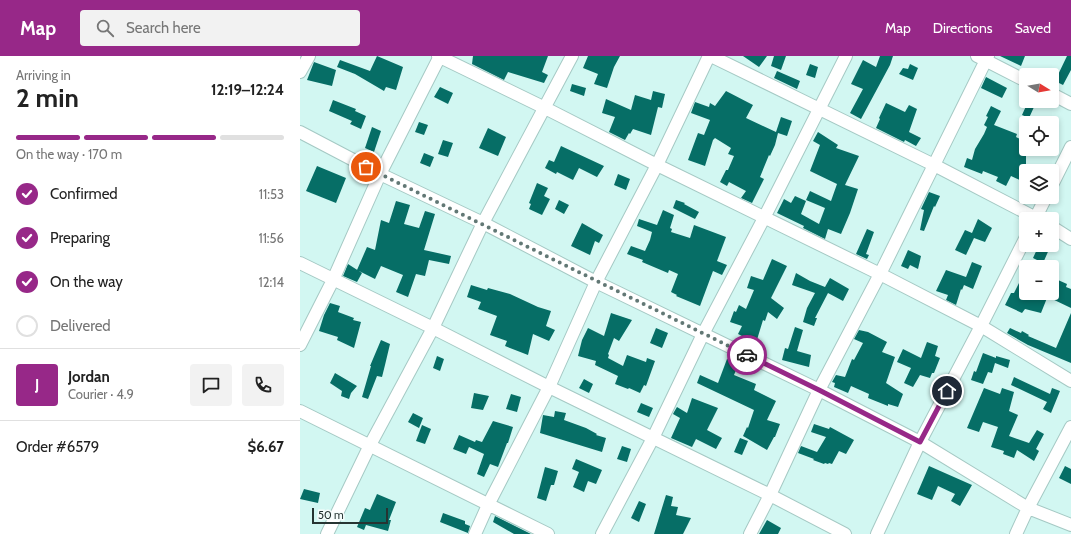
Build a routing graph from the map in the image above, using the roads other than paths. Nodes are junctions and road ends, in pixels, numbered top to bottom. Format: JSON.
{"nodes":[{"id":1,"x":309,"y":56,"type":"edge"},
{"id":2,"x":439,"y":56,"type":"edge"},
{"id":3,"x":572,"y":56,"type":"edge"},
{"id":4,"x":710,"y":56,"type":"edge"},
{"id":5,"x":846,"y":56,"type":"edge"},
{"id":6,"x":984,"y":57,"type":"edge"},
{"id":7,"x":300,"y":72,"type":"edge"},
{"id":8,"x":1019,"y":77,"type":"edge"},
{"id":9,"x":1059,"y":98,"type":"edge"},
{"id":10,"x":1071,"y":104,"type":"edge"},
{"id":11,"x":545,"y":108,"type":"junction"},
{"id":12,"x":819,"y":109,"type":"junction"},
{"id":13,"x":300,"y":132,"type":"edge"},
{"id":14,"x":1071,"y":147,"type":"edge"},
{"id":15,"x":656,"y":165,"type":"junction"},
{"id":16,"x":934,"y":165,"type":"junction"},
{"id":17,"x":1059,"y":171,"type":"edge"},
{"id":18,"x":380,"y":174,"type":"junction"},
{"id":19,"x":1024,"y":212,"type":"edge"},
{"id":20,"x":764,"y":218,"type":"junction"},
{"id":21,"x":483,"y":223,"type":"junction"},
{"id":22,"x":1059,"y":231,"type":"edge"},
{"id":23,"x":1071,"y":239,"type":"edge"},
{"id":24,"x":1019,"y":251,"type":"edge"},
{"id":25,"x":300,"y":263,"type":"edge"},
{"id":26,"x":880,"y":274,"type":"junction"},
{"id":27,"x":333,"y":280,"type":"junction"},
{"id":28,"x":596,"y":282,"type":"junction"},
{"id":29,"x":981,"y":326,"type":"junction"},
{"id":30,"x":433,"y":328,"type":"junction"},
{"id":31,"x":702,"y":334,"type":"junction"},
{"id":32,"x":300,"y":345,"type":"edge"},
{"id":33,"x":1071,"y":381,"type":"edge"},
{"id":34,"x":548,"y":387,"type":"junction"},
{"id":35,"x":819,"y":390,"type":"junction"},
{"id":36,"x":300,"y":412,"type":"edge"},
{"id":37,"x":1071,"y":427,"type":"edge"},
{"id":38,"x":653,"y":438,"type":"junction"},
{"id":39,"x":920,"y":442,"type":"junction"},
{"id":40,"x":370,"y":445,"type":"junction"},
{"id":41,"x":770,"y":495,"type":"junction"},
{"id":42,"x":488,"y":505,"type":"junction"},
{"id":43,"x":1028,"y":508,"type":"junction"},
{"id":44,"x":1071,"y":525,"type":"edge"},
{"id":45,"x":327,"y":534,"type":"edge"},
{"id":46,"x":475,"y":534,"type":"edge"},
{"id":47,"x":548,"y":534,"type":"edge"},
{"id":48,"x":602,"y":534,"type":"edge"},
{"id":49,"x":750,"y":534,"type":"edge"},
{"id":50,"x":844,"y":534,"type":"edge"},
{"id":51,"x":877,"y":534,"type":"edge"},
{"id":52,"x":1016,"y":534,"type":"edge"}],
"edges":[{"from":1,"to":7,"type":"street"},
{"from":2,"to":11,"type":"street"},
{"from":2,"to":18,"type":"street"},
{"from":3,"to":11,"type":"street"},
{"from":4,"to":12,"type":"street"},
{"from":4,"to":15,"type":"street"},
{"from":5,"to":12,"type":"street"},
{"from":6,"to":8,"type":"street"},
{"from":6,"to":16,"type":"street"},
{"from":9,"to":10,"type":"street"},
{"from":11,"to":15,"type":"street"},
{"from":11,"to":21,"type":"street"},
{"from":12,"to":16,"type":"street"},
{"from":12,"to":20,"type":"street"},
{"from":13,"to":18,"type":"street"},
{"from":14,"to":17,"type":"street"},
{"from":15,"to":20,"type":"street"},
{"from":15,"to":28,"type":"street"},
{"from":16,"to":19,"type":"street"},
{"from":16,"to":26,"type":"street"},
{"from":18,"to":21,"type":"street"},
{"from":18,"to":27,"type":"street"},
{"from":20,"to":26,"type":"street"},
{"from":20,"to":31,"type":"street"},
{"from":21,"to":28,"type":"street"},
{"from":21,"to":30,"type":"street"},
{"from":22,"to":23,"type":"street"},
{"from":24,"to":29,"type":"street"},
{"from":25,"to":27,"type":"street"},
{"from":26,"to":29,"type":"street"},
{"from":26,"to":35,"type":"street"},
{"from":27,"to":30,"type":"street"},
{"from":27,"to":32,"type":"street"},
{"from":28,"to":31,"type":"street"},
{"from":28,"to":34,"type":"street"},
{"from":29,"to":33,"type":"street"},
{"from":29,"to":39,"type":"street"},
{"from":30,"to":34,"type":"street"},
{"from":30,"to":40,"type":"street"},
{"from":31,"to":35,"type":"street"},
{"from":31,"to":38,"type":"street"},
{"from":34,"to":38,"type":"street"},
{"from":34,"to":42,"type":"street"},
{"from":35,"to":39,"type":"street"},
{"from":35,"to":41,"type":"street"},
{"from":36,"to":40,"type":"street"},
{"from":37,"to":43,"type":"street"},
{"from":38,"to":41,"type":"street"},
{"from":38,"to":48,"type":"street"},
{"from":39,"to":43,"type":"street"},
{"from":39,"to":51,"type":"street"},
{"from":40,"to":42,"type":"street"},
{"from":40,"to":45,"type":"street"},
{"from":41,"to":49,"type":"street"},
{"from":41,"to":50,"type":"street"},
{"from":42,"to":46,"type":"street"},
{"from":42,"to":47,"type":"street"},
{"from":43,"to":44,"type":"street"},
{"from":43,"to":52,"type":"street"}]}
